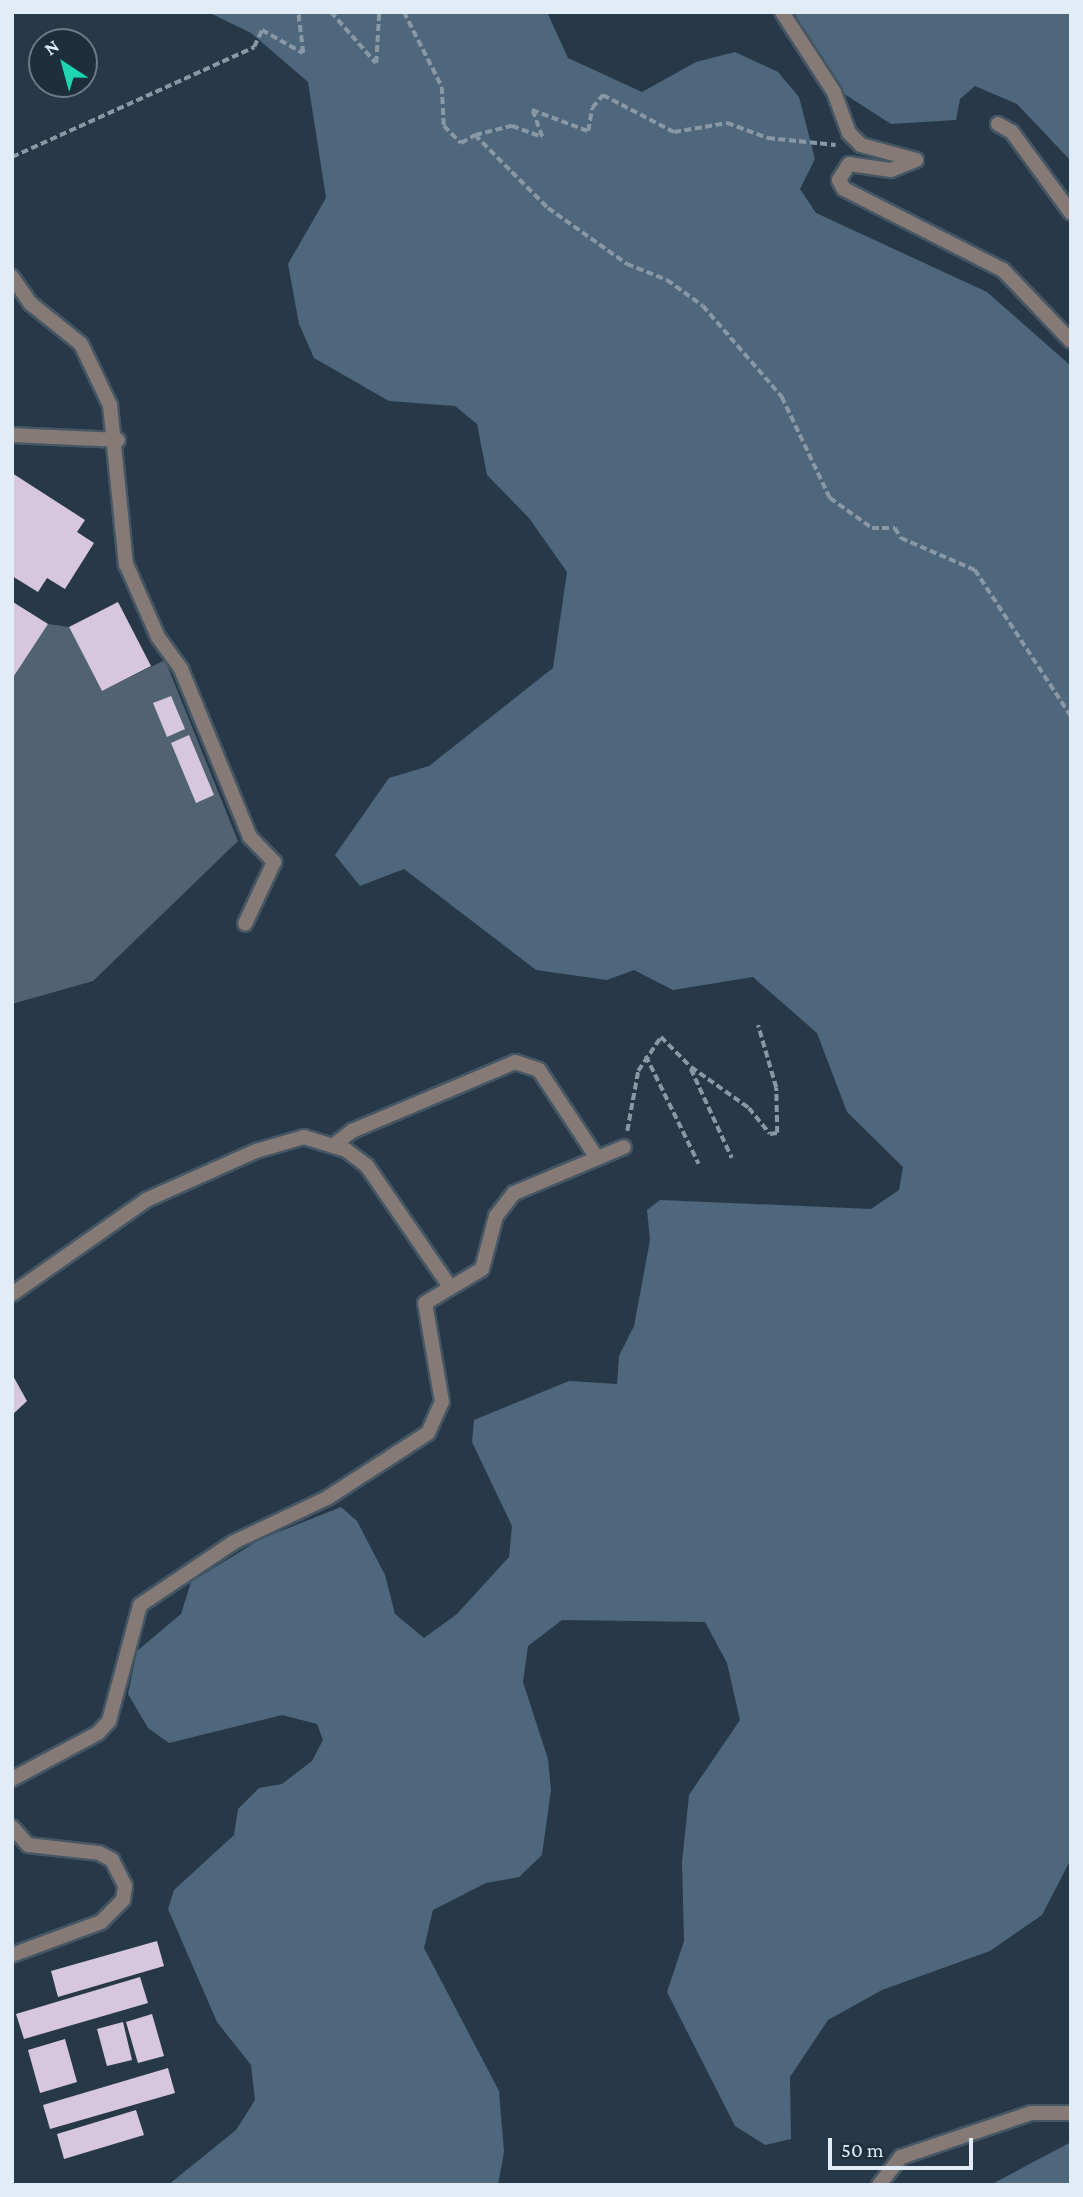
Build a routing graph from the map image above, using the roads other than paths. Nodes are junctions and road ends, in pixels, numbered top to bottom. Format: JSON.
{"nodes":[{"id":1,"x":782,"y":12,"type":"edge"},
{"id":2,"x":998,"y":124,"type":"dead end"},
{"id":3,"x":1071,"y":213,"type":"edge"},
{"id":4,"x":12,"y":277,"type":"edge"},
{"id":5,"x":1071,"y":341,"type":"edge"},
{"id":6,"x":12,"y":435,"type":"edge"},
{"id":7,"x":118,"y":440,"type":"junction"},
{"id":8,"x":245,"y":924,"type":"dead end"},
{"id":9,"x":334,"y":1145,"type":"junction"},
{"id":10,"x":624,"y":1147,"type":"road end"},
{"id":11,"x":595,"y":1155,"type":"junction"},
{"id":12,"x":448,"y":1284,"type":"junction"},
{"id":13,"x":12,"y":1294,"type":"edge"},
{"id":14,"x":12,"y":1779,"type":"edge"},
{"id":15,"x":12,"y":1826,"type":"edge"},
{"id":16,"x":12,"y":1955,"type":"edge"},
{"id":17,"x":1071,"y":2113,"type":"edge"},
{"id":18,"x":879,"y":2185,"type":"edge"}],
"edges":[{"from":1,"to":5,"type":"street"},
{"from":2,"to":3,"type":"street"},
{"from":4,"to":7,"type":"street"},
{"from":6,"to":7,"type":"street"},
{"from":7,"to":8,"type":"street"},
{"from":9,"to":11,"type":"street"},
{"from":9,"to":12,"type":"street"},
{"from":9,"to":13,"type":"street"},
{"from":10,"to":11,"type":"street"},
{"from":11,"to":12,"type":"street"},
{"from":12,"to":14,"type":"street"},
{"from":15,"to":16,"type":"street"},
{"from":17,"to":18,"type":"street"}]}
